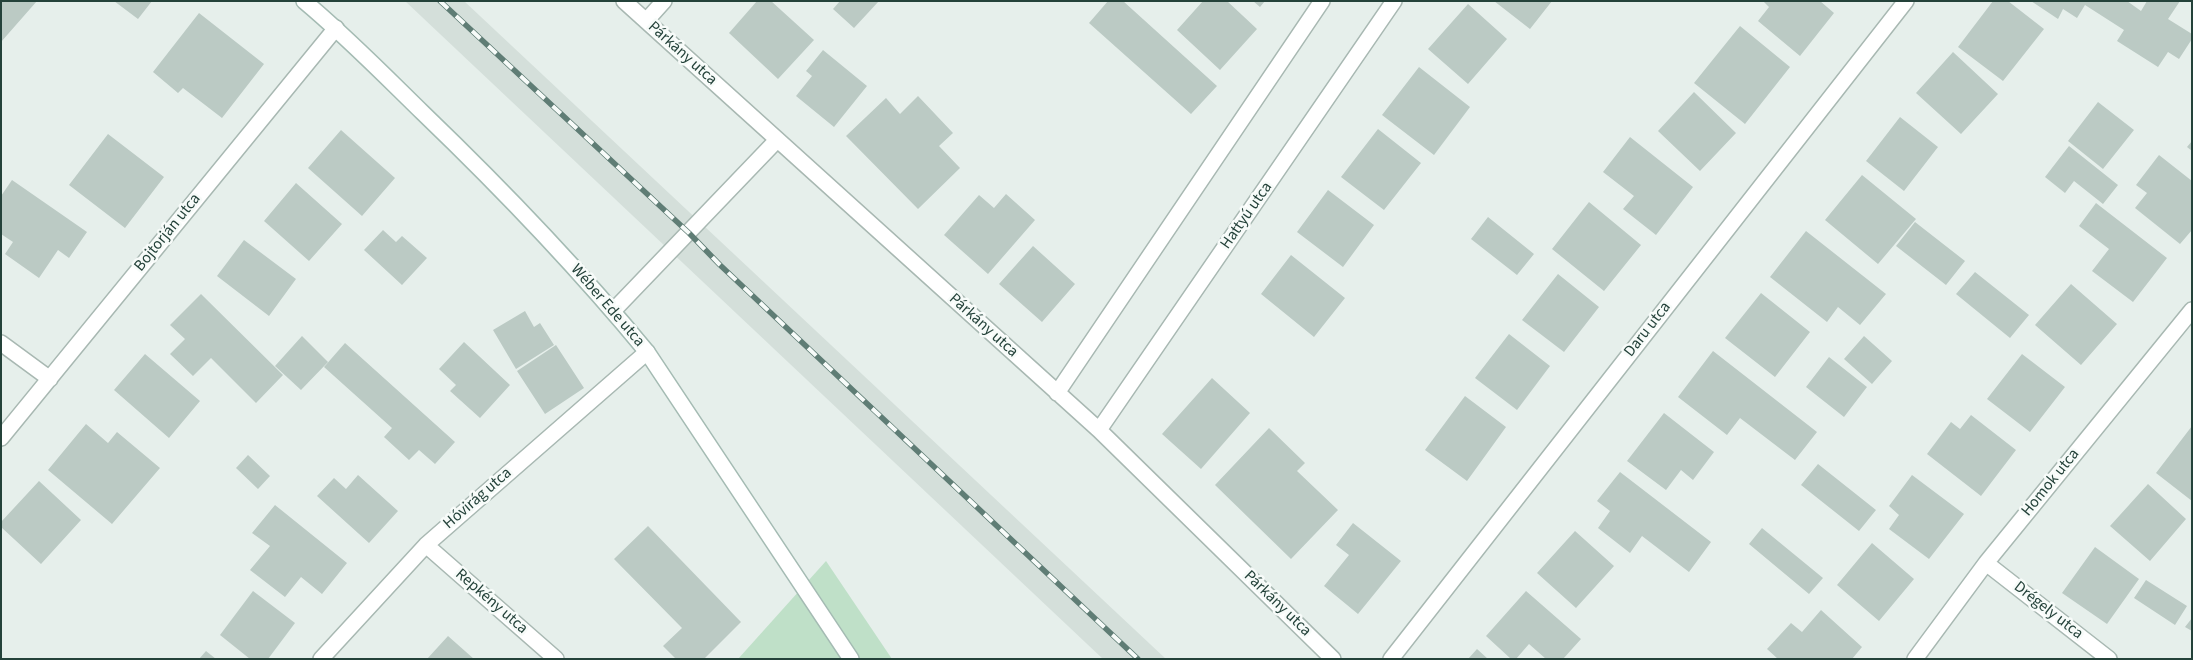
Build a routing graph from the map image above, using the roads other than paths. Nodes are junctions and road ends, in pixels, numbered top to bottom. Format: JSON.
{"nodes":[{"id":1,"x":304,"y":1,"type":"edge"},
{"id":2,"x":624,"y":1,"type":"edge"},
{"id":3,"x":664,"y":1,"type":"edge"},
{"id":4,"x":1322,"y":1,"type":"edge"},
{"id":5,"x":1394,"y":1,"type":"edge"},
{"id":6,"x":1906,"y":1,"type":"edge"},
{"id":7,"x":646,"y":21,"type":"junction"},
{"id":8,"x":336,"y":28,"type":"junction"},
{"id":9,"x":777,"y":140,"type":"junction"},
{"id":10,"x":2192,"y":310,"type":"edge"},
{"id":11,"x":613,"y":312,"type":"junction"},
{"id":12,"x":1,"y":343,"type":"edge"},
{"id":13,"x":647,"y":352,"type":"junction"},
{"id":14,"x":50,"y":379,"type":"junction"},
{"id":15,"x":1057,"y":393,"type":"junction"},
{"id":16,"x":1099,"y":430,"type":"junction"},
{"id":17,"x":1,"y":438,"type":"edge"},
{"id":18,"x":426,"y":545,"type":"junction"},
{"id":19,"x":1986,"y":563,"type":"junction"},
{"id":20,"x":321,"y":659,"type":"edge"},
{"id":21,"x":556,"y":659,"type":"edge"},
{"id":22,"x":851,"y":659,"type":"edge"},
{"id":23,"x":1333,"y":659,"type":"edge"},
{"id":24,"x":1391,"y":659,"type":"edge"},
{"id":25,"x":1915,"y":659,"type":"edge"},
{"id":26,"x":2109,"y":659,"type":"edge"}],
"edges":[{"from":1,"to":8,"type":"street","name":"Wéber Ede utca"},
{"from":2,"to":7,"type":"street","name":"Párkány utca"},
{"from":3,"to":7,"type":"street"},
{"from":4,"to":15,"type":"street"},
{"from":5,"to":16,"type":"street","name":"Hattyú utca"},
{"from":6,"to":24,"type":"street","name":"Daru utca"},
{"from":7,"to":9,"type":"street","name":"Párkány utca"},
{"from":8,"to":11,"type":"street","name":"Wéber Ede utca"},
{"from":8,"to":14,"type":"street","name":"Bojtorján utca"},
{"from":9,"to":11,"type":"street"},
{"from":9,"to":15,"type":"street","name":"Párkány utca"},
{"from":10,"to":19,"type":"street","name":"Homok utca"},
{"from":11,"to":13,"type":"street","name":"Wéber Ede utca"},
{"from":12,"to":14,"type":"street"},
{"from":13,"to":18,"type":"street","name":"Hóvirág utca"},
{"from":13,"to":22,"type":"street","name":"Wéber Ede utca"},
{"from":14,"to":17,"type":"street","name":"Bojtorján utca"},
{"from":15,"to":16,"type":"street","name":"Párkány utca"},
{"from":16,"to":23,"type":"street","name":"Párkány utca"},
{"from":18,"to":20,"type":"street","name":"Hóvirág utca"},
{"from":18,"to":21,"type":"street","name":"Repkény utca"},
{"from":19,"to":25,"type":"street","name":"Homok utca"},
{"from":19,"to":26,"type":"street","name":"Drégely utca"}]}
